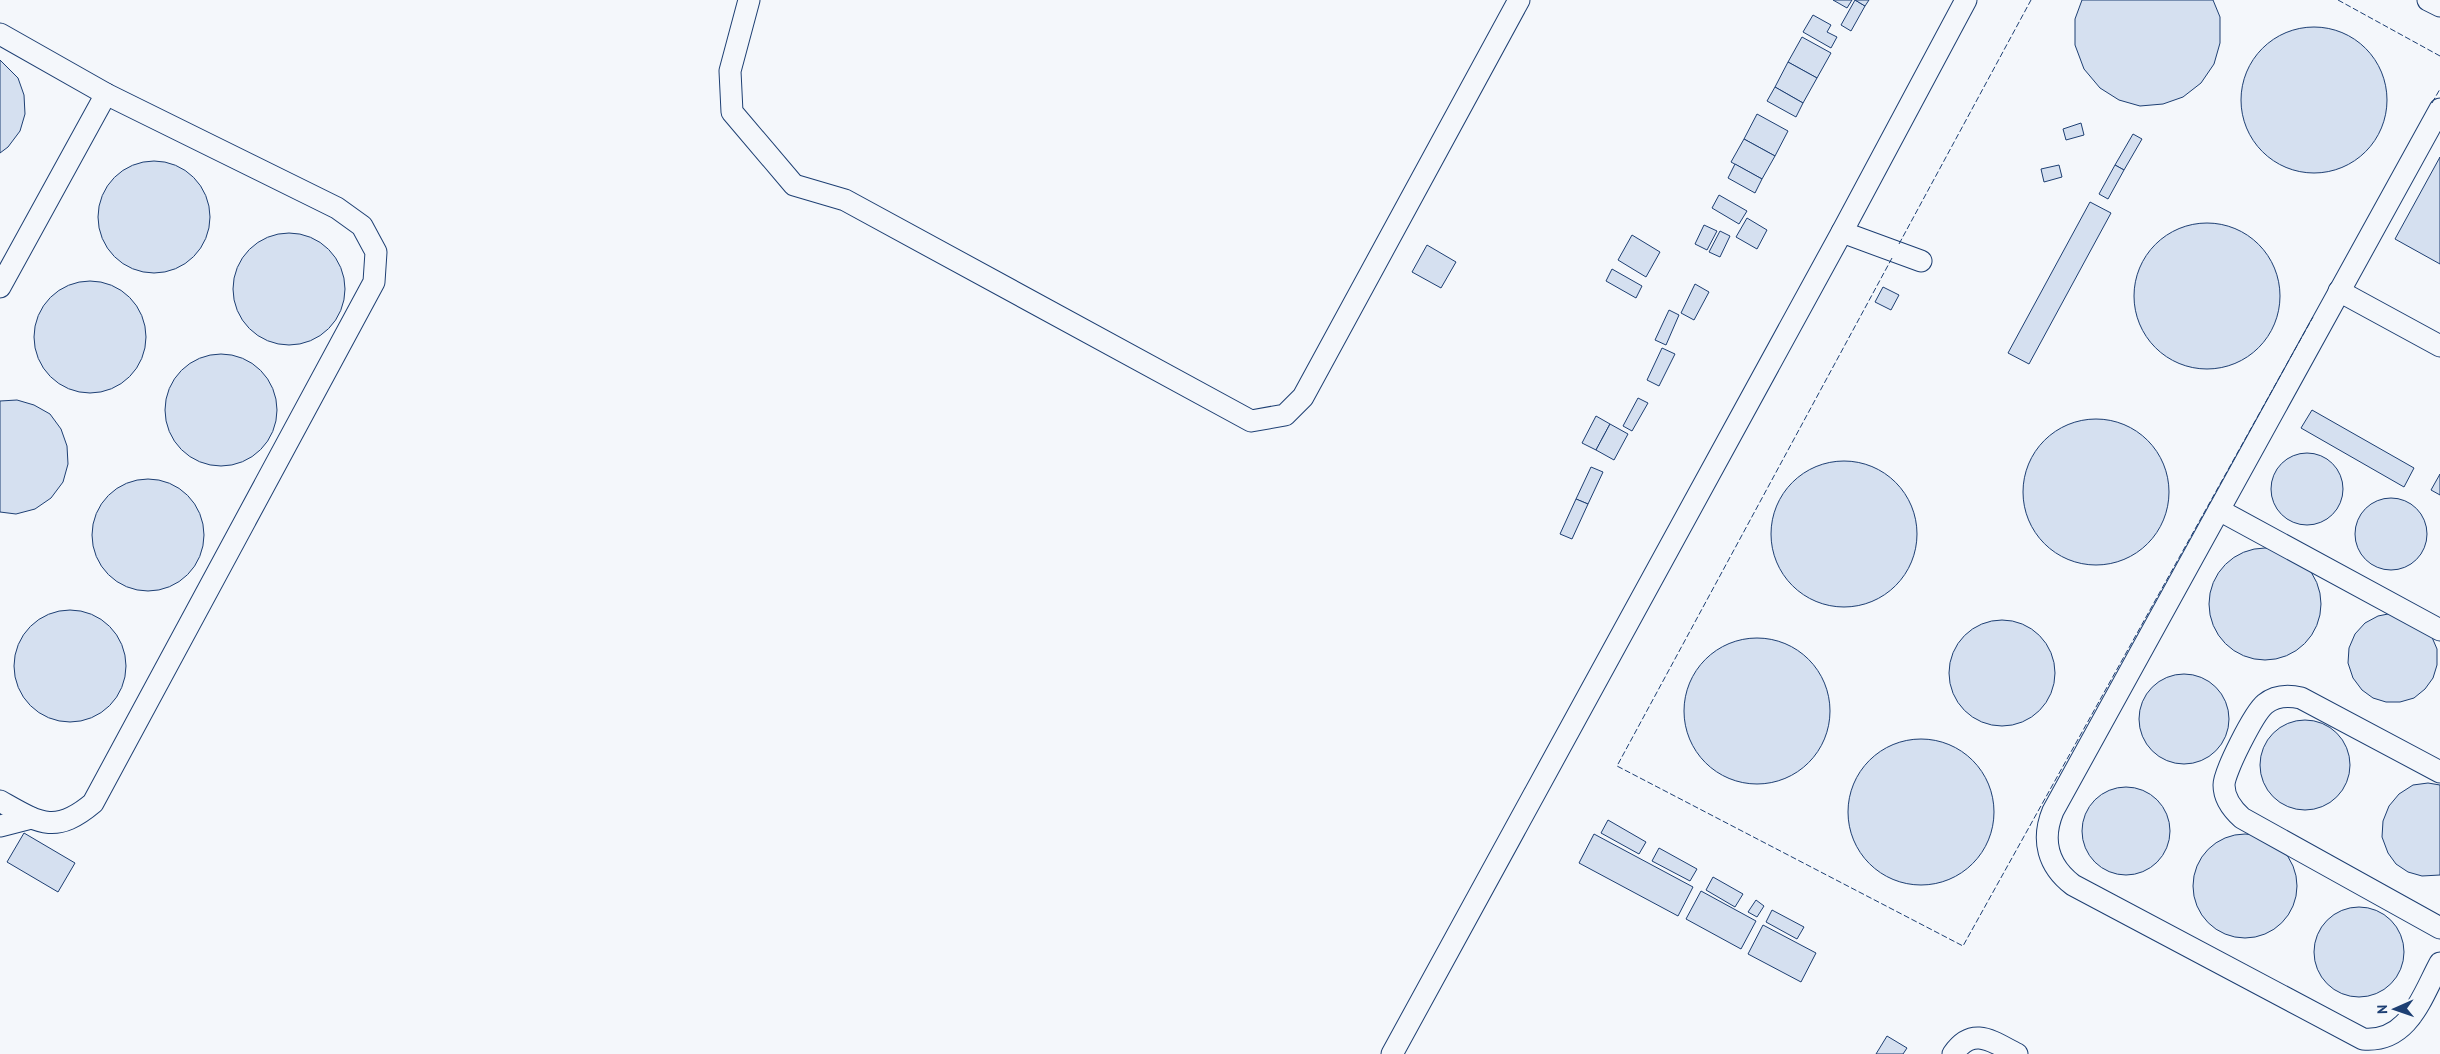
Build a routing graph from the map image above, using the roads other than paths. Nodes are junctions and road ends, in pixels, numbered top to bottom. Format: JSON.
{"nodes":[{"id":1,"x":749,"y":0,"type":"edge"},
{"id":2,"x":1519,"y":0,"type":"edge"},
{"id":3,"x":1966,"y":0,"type":"edge"},
{"id":4,"x":2428,"y":0,"type":"edge"},
{"id":5,"x":2440,"y":6,"type":"edge"},
{"id":6,"x":0,"y":34,"type":"edge"},
{"id":7,"x":106,"y":94,"type":"junction"},
{"id":8,"x":2440,"y":109,"type":"edge"},
{"id":9,"x":1842,"y":232,"type":"junction"},
{"id":10,"x":1921,"y":261,"type":"dead end"},
{"id":11,"x":0,"y":288,"type":"edge"},
{"id":12,"x":2339,"y":291,"type":"junction"},
{"id":13,"x":2440,"y":346,"type":"edge"},
{"id":14,"x":2219,"y":510,"type":"junction"},
{"id":15,"x":2440,"y":630,"type":"edge"},
{"id":16,"x":2440,"y":772,"type":"edge"},
{"id":17,"x":0,"y":801,"type":"edge"},
{"id":18,"x":31,"y":818,"type":"junction"},
{"id":19,"x":0,"y":826,"type":"edge"},
{"id":20,"x":2440,"y":928,"type":"edge"},
{"id":21,"x":2440,"y":963,"type":"edge"},
{"id":22,"x":1392,"y":1054,"type":"edge"},
{"id":23,"x":1954,"y":1054,"type":"edge"},
{"id":24,"x":2017,"y":1054,"type":"edge"}],
"edges":[{"from":1,"to":2,"type":"street"},
{"from":3,"to":9,"type":"street"},
{"from":4,"to":5,"type":"street"},
{"from":6,"to":7,"type":"street"},
{"from":7,"to":11,"type":"street"},
{"from":7,"to":18,"type":"street"},
{"from":8,"to":12,"type":"street"},
{"from":9,"to":10,"type":"street"},
{"from":9,"to":22,"type":"street"},
{"from":12,"to":13,"type":"street"},
{"from":12,"to":14,"type":"street"},
{"from":14,"to":15,"type":"street"},
{"from":14,"to":21,"type":"street"},
{"from":16,"to":20,"type":"street"},
{"from":17,"to":18,"type":"street"},
{"from":18,"to":19,"type":"street"},
{"from":23,"to":24,"type":"street"}]}
